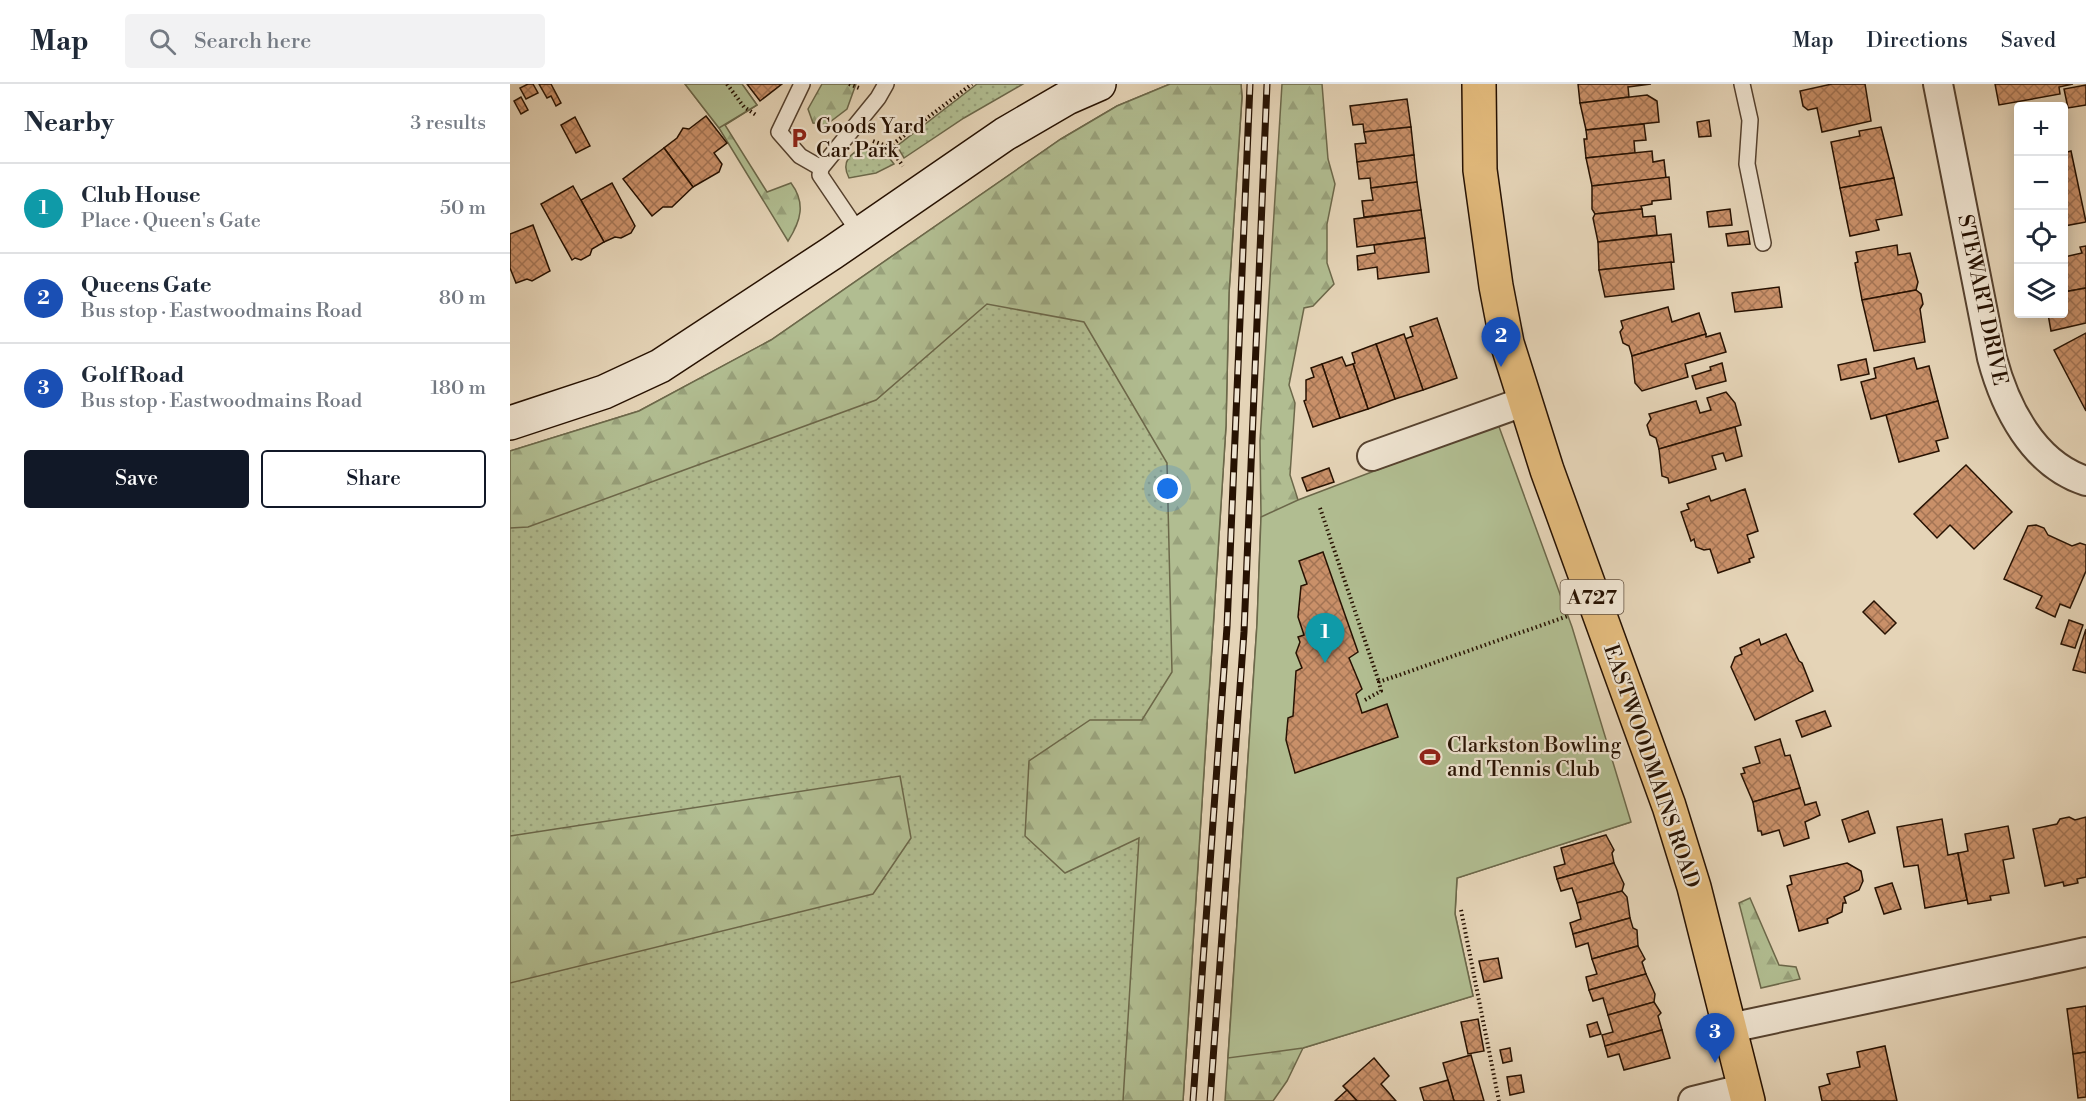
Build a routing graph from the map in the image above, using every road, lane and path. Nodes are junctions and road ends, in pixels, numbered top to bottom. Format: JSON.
{"nodes":[{"id":1,"x":727,"y":84,"type":"edge"},
{"id":2,"x":802,"y":84,"type":"edge"},
{"id":3,"x":849,"y":84,"type":"edge"},
{"id":4,"x":886,"y":84,"type":"edge"},
{"id":5,"x":972,"y":84,"type":"edge"},
{"id":6,"x":1099,"y":84,"type":"edge"},
{"id":7,"x":1479,"y":84,"type":"edge"},
{"id":8,"x":1742,"y":84,"type":"edge"},
{"id":9,"x":1938,"y":84,"type":"edge"},
{"id":10,"x":856,"y":87,"type":"dead end"},
{"id":11,"x":756,"y":115,"type":"dead end"},
{"id":12,"x":889,"y":147,"type":"dead end"},
{"id":13,"x":821,"y":168,"type":"junction"},
{"id":14,"x":860,"y":234,"type":"junction"},
{"id":15,"x":1763,"y":243,"type":"dead end"},
{"id":16,"x":1526,"y":402,"type":"junction"},
{"id":17,"x":510,"y":423,"type":"edge"},
{"id":18,"x":1371,"y":456,"type":"dead end"},
{"id":19,"x":2086,"y":481,"type":"edge"},
{"id":20,"x":1320,"y":508,"type":"dead end"},
{"id":21,"x":1596,"y":606,"type":"junction"},
{"id":22,"x":1379,"y":682,"type":"junction"},
{"id":23,"x":1365,"y":700,"type":"dead end"},
{"id":24,"x":1461,"y":910,"type":"dead end"},
{"id":25,"x":2086,"y":952,"type":"edge"},
{"id":26,"x":1730,"y":1028,"type":"junction"},
{"id":27,"x":1747,"y":1094,"type":"edge"},
{"id":28,"x":1500,"y":1101,"type":"edge"},
{"id":29,"x":1694,"y":1101,"type":"edge"}],
"edges":[{"from":1,"to":11,"type":"path"},
{"from":2,"to":13,"type":"lane"},
{"from":3,"to":10,"type":"path"},
{"from":4,"to":13,"type":"lane"},
{"from":5,"to":12,"type":"path"},
{"from":6,"to":14,"type":"main road"},
{"from":7,"to":16,"type":"main road","name":"EASTWOODMAINS ROAD","number":"A727"},
{"from":8,"to":15,"type":"lane"},
{"from":9,"to":19,"type":"street","name":"STEWART DRIVE"},
{"from":13,"to":14,"type":"lane"},
{"from":14,"to":17,"type":"main road"},
{"from":16,"to":18,"type":"street"},
{"from":16,"to":21,"type":"main road","name":"EASTWOODMAINS ROAD","number":"A727"},
{"from":20,"to":22,"type":"path"},
{"from":21,"to":22,"type":"path"},
{"from":21,"to":26,"type":"main road","name":"EASTWOODMAINS ROAD","number":"A727"},
{"from":22,"to":23,"type":"path"},
{"from":24,"to":28,"type":"path"},
{"from":25,"to":26,"type":"street"},
{"from":26,"to":27,"type":"main road","name":"EASTWOODMAINS ROAD","number":"A727"},
{"from":27,"to":29,"type":"street"}]}
